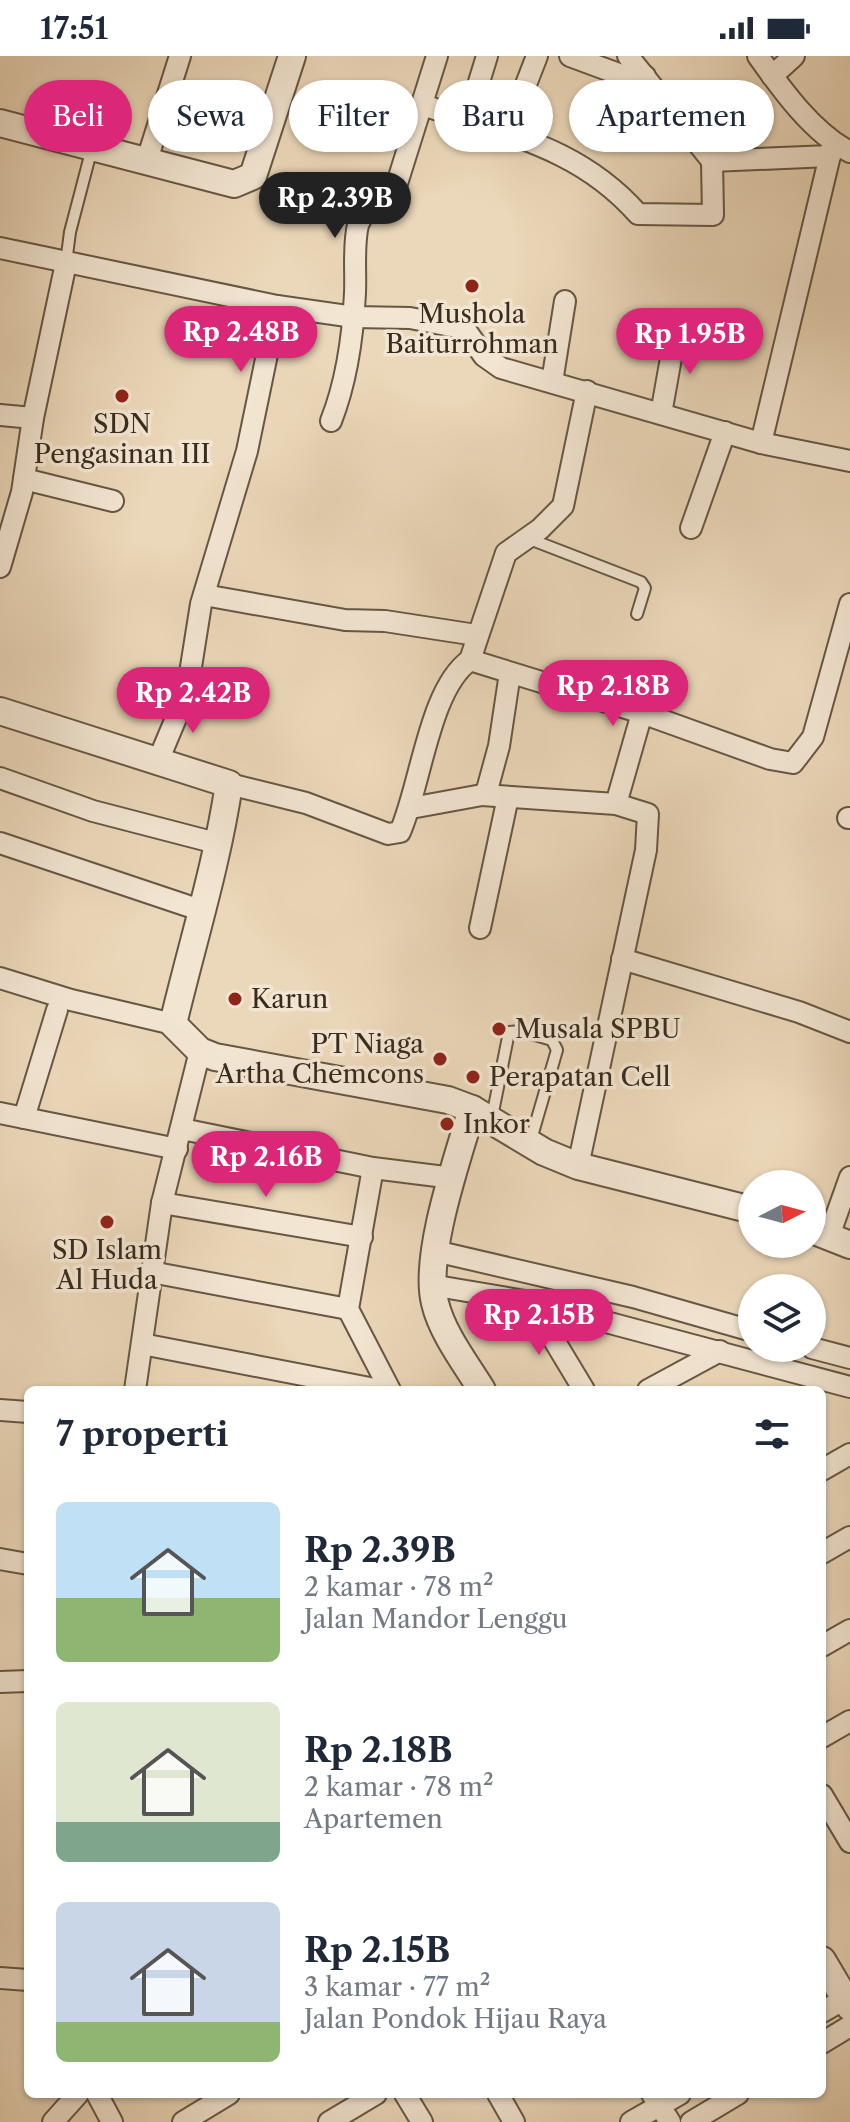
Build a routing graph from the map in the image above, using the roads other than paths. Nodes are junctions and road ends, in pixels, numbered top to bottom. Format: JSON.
{"nodes":[{"id":1,"x":180,"y":56,"type":"edge"},
{"id":2,"x":292,"y":56,"type":"edge"},
{"id":3,"x":437,"y":56,"type":"edge"},
{"id":4,"x":487,"y":56,"type":"edge"},
{"id":5,"x":537,"y":56,"type":"edge"},
{"id":6,"x":570,"y":56,"type":"edge"},
{"id":7,"x":628,"y":56,"type":"edge"},
{"id":8,"x":758,"y":56,"type":"edge"},
{"id":9,"x":794,"y":56,"type":"edge"},
{"id":10,"x":645,"y":76,"type":"junction"},
{"id":11,"x":772,"y":76,"type":"junction"},
{"id":12,"x":480,"y":80,"type":"edge"},
{"id":13,"x":528,"y":80,"type":"edge"},
{"id":14,"x":424,"y":105,"type":"junction"},
{"id":15,"x":434,"y":109,"type":"edge"},
{"id":16,"x":0,"y":123,"type":"edge"},
{"id":17,"x":24,"y":129,"type":"edge"},
{"id":18,"x":553,"y":150,"type":"edge"},
{"id":19,"x":838,"y":150,"type":"edge"},
{"id":20,"x":91,"y":152,"type":"edge"},
{"id":21,"x":116,"y":152,"type":"edge"},
{"id":22,"x":147,"y":160,"type":"junction"},
{"id":23,"x":712,"y":161,"type":"junction"},
{"id":24,"x":0,"y":248,"type":"edge"},
{"id":25,"x":66,"y":263,"type":"junction"},
{"id":26,"x":565,"y":301,"type":"dead end"},
{"id":27,"x":277,"y":306,"type":"junction"},
{"id":28,"x":354,"y":317,"type":"junction"},
{"id":29,"x":676,"y":330,"type":"dead end"},
{"id":30,"x":552,"y":382,"type":"junction"},
{"id":31,"x":587,"y":391,"type":"junction"},
{"id":32,"x":661,"y":414,"type":"junction"},
{"id":33,"x":0,"y":415,"type":"edge"},
{"id":34,"x":33,"y":418,"type":"junction"},
{"id":35,"x":331,"y":421,"type":"dead end"},
{"id":36,"x":725,"y":432,"type":"junction"},
{"id":37,"x":761,"y":443,"type":"junction"},
{"id":38,"x":850,"y":461,"type":"edge"},
{"id":39,"x":24,"y":479,"type":"junction"},
{"id":40,"x":113,"y":501,"type":"dead end"},
{"id":41,"x":691,"y":528,"type":"dead end"},
{"id":42,"x":527,"y":538,"type":"junction"},
{"id":43,"x":5,"y":543,"type":"edge"},
{"id":44,"x":0,"y":567,"type":"edge"},
{"id":45,"x":204,"y":595,"type":"junction"},
{"id":46,"x":850,"y":605,"type":"edge"},
{"id":47,"x":637,"y":614,"type":"dead end"},
{"id":48,"x":476,"y":635,"type":"junction"},
{"id":49,"x":470,"y":660,"type":"junction"},
{"id":50,"x":510,"y":673,"type":"junction"},
{"id":51,"x":0,"y":711,"type":"edge"},
{"id":52,"x":642,"y":713,"type":"junction"},
{"id":53,"x":158,"y":761,"type":"junction"},
{"id":54,"x":0,"y":778,"type":"edge"},
{"id":55,"x":229,"y":784,"type":"junction"},
{"id":56,"x":482,"y":795,"type":"junction"},
{"id":57,"x":508,"y":797,"type":"junction"},
{"id":58,"x":616,"y":804,"type":"junction"},
{"id":59,"x":411,"y":808,"type":"junction"},
{"id":60,"x":0,"y":843,"type":"edge"},
{"id":61,"x":220,"y":844,"type":"junction"},
{"id":62,"x":200,"y":910,"type":"junction"},
{"id":63,"x":480,"y":928,"type":"dead end"},
{"id":64,"x":622,"y":959,"type":"junction"},
{"id":65,"x":0,"y":978,"type":"edge"},
{"id":66,"x":57,"y":1010,"type":"dead end"},
{"id":67,"x":173,"y":1024,"type":"junction"},
{"id":68,"x":850,"y":1032,"type":"edge"},
{"id":69,"x":200,"y":1051,"type":"junction"},
{"id":70,"x":0,"y":1104,"type":"edge"},
{"id":71,"x":0,"y":1113,"type":"edge"},
{"id":72,"x":26,"y":1113,"type":"junction"},
{"id":73,"x":482,"y":1114,"type":"junction"},
{"id":74,"x":180,"y":1139,"type":"junction"},
{"id":75,"x":530,"y":1143,"type":"junction"},
{"id":76,"x":578,"y":1166,"type":"junction"},
{"id":77,"x":373,"y":1168,"type":"junction"},
{"id":78,"x":850,"y":1177,"type":"edge"},
{"id":79,"x":453,"y":1178,"type":"junction"},
{"id":80,"x":162,"y":1203,"type":"junction"},
{"id":81,"x":738,"y":1206,"type":"edge"},
{"id":82,"x":362,"y":1237,"type":"junction"},
{"id":83,"x":830,"y":1237,"type":"edge"},
{"id":84,"x":435,"y":1251,"type":"junction"},
{"id":85,"x":151,"y":1272,"type":"junction"},
{"id":86,"x":431,"y":1285,"type":"junction"},
{"id":87,"x":531,"y":1302,"type":"junction"},
{"id":88,"x":348,"y":1309,"type":"junction"},
{"id":89,"x":738,"y":1327,"type":"edge"},
{"id":90,"x":142,"y":1344,"type":"junction"},
{"id":91,"x":720,"y":1351,"type":"junction"},
{"id":92,"x":826,"y":1352,"type":"edge"},
{"id":93,"x":850,"y":1358,"type":"edge"},
{"id":94,"x":824,"y":1379,"type":"junction"},
{"id":95,"x":136,"y":1386,"type":"edge"},
{"id":96,"x":359,"y":1386,"type":"edge"},
{"id":97,"x":388,"y":1386,"type":"edge"},
{"id":98,"x":480,"y":1386,"type":"edge"},
{"id":99,"x":582,"y":1386,"type":"edge"},
{"id":100,"x":655,"y":1386,"type":"edge"},
{"id":101,"x":813,"y":1386,"type":"edge"},
{"id":102,"x":850,"y":1387,"type":"edge"},
{"id":103,"x":0,"y":1410,"type":"edge"},
{"id":104,"x":24,"y":1412,"type":"edge"},
{"id":105,"x":850,"y":1454,"type":"edge"},
{"id":106,"x":826,"y":1468,"type":"edge"},
{"id":107,"x":850,"y":1537,"type":"edge"},
{"id":108,"x":826,"y":1551,"type":"edge"},
{"id":109,"x":0,"y":1559,"type":"edge"},
{"id":110,"x":24,"y":1563,"type":"edge"},
{"id":111,"x":850,"y":1630,"type":"edge"},
{"id":112,"x":826,"y":1644,"type":"edge"},
{"id":113,"x":24,"y":1681,"type":"edge"},
{"id":114,"x":0,"y":1682,"type":"edge"},
{"id":115,"x":850,"y":1721,"type":"edge"},
{"id":116,"x":826,"y":1735,"type":"edge"},
{"id":117,"x":842,"y":1809,"type":"edge"},
{"id":118,"x":850,"y":1842,"type":"edge"},
{"id":119,"x":826,"y":1966,"type":"edge"},
{"id":120,"x":0,"y":1978,"type":"edge"},
{"id":121,"x":24,"y":1980,"type":"edge"},
{"id":122,"x":848,"y":2000,"type":"edge"},
{"id":123,"x":826,"y":2010,"type":"edge"},
{"id":124,"x":850,"y":2026,"type":"edge"},
{"id":125,"x":826,"y":2041,"type":"edge"},
{"id":126,"x":74,"y":2098,"type":"edge"},
{"id":127,"x":99,"y":2098,"type":"edge"},
{"id":128,"x":222,"y":2098,"type":"edge"},
{"id":129,"x":369,"y":2098,"type":"edge"},
{"id":130,"x":407,"y":2098,"type":"edge"},
{"id":131,"x":500,"y":2098,"type":"edge"},
{"id":132,"x":731,"y":2098,"type":"edge"},
{"id":133,"x":667,"y":2101,"type":"edge"},
{"id":134,"x":53,"y":2122,"type":"edge"},
{"id":135,"x":112,"y":2122,"type":"edge"},
{"id":136,"x":183,"y":2122,"type":"edge"},
{"id":137,"x":329,"y":2122,"type":"edge"},
{"id":138,"x":422,"y":2122,"type":"edge"},
{"id":139,"x":514,"y":2122,"type":"edge"},
{"id":140,"x":631,"y":2122,"type":"edge"},
{"id":141,"x":690,"y":2122,"type":"edge"}],
"edges":[{"from":1,"to":22,"type":"street"},
{"from":2,"to":22,"type":"street"},
{"from":3,"to":14,"type":"street"},
{"from":4,"to":12,"type":"street"},
{"from":5,"to":13,"type":"street"},
{"from":6,"to":10,"type":"street"},
{"from":7,"to":10,"type":"street"},
{"from":8,"to":11,"type":"street"},
{"from":9,"to":11,"type":"street"},
{"from":10,"to":23,"type":"street"},
{"from":11,"to":19,"type":"street"},
{"from":14,"to":15,"type":"street"},
{"from":14,"to":28,"type":"street"},
{"from":16,"to":17,"type":"street"},
{"from":18,"to":23,"type":"street"},
{"from":19,"to":23,"type":"street"},
{"from":19,"to":37,"type":"street"},
{"from":20,"to":25,"type":"lane"},
{"from":21,"to":22,"type":"street"},
{"from":24,"to":25,"type":"street"},
{"from":25,"to":27,"type":"street"},
{"from":25,"to":34,"type":"street"},
{"from":26,"to":30,"type":"street"},
{"from":27,"to":28,"type":"street"},
{"from":27,"to":45,"type":"street"},
{"from":28,"to":30,"type":"street"},
{"from":28,"to":35,"type":"street"},
{"from":29,"to":32,"type":"street"},
{"from":30,"to":31,"type":"street"},
{"from":31,"to":32,"type":"street"},
{"from":31,"to":42,"type":"street"},
{"from":32,"to":36,"type":"street"},
{"from":33,"to":34,"type":"street"},
{"from":34,"to":39,"type":"street"},
{"from":36,"to":37,"type":"street"},
{"from":36,"to":41,"type":"street"},
{"from":37,"to":38,"type":"street"},
{"from":39,"to":40,"type":"street"},
{"from":39,"to":43,"type":"street"},
{"from":42,"to":47,"type":"lane"},
{"from":42,"to":48,"type":"street"},
{"from":43,"to":44,"type":"street"},
{"from":45,"to":48,"type":"street"},
{"from":45,"to":53,"type":"street"},
{"from":46,"to":52,"type":"street"},
{"from":48,"to":49,"type":"street"},
{"from":49,"to":50,"type":"street"},
{"from":49,"to":59,"type":"street"},
{"from":50,"to":52,"type":"street"},
{"from":50,"to":56,"type":"street"},
{"from":51,"to":53,"type":"street"},
{"from":52,"to":58,"type":"street"},
{"from":53,"to":55,"type":"street"},
{"from":54,"to":61,"type":"street"},
{"from":55,"to":59,"type":"street"},
{"from":55,"to":61,"type":"street"},
{"from":56,"to":57,"type":"street"},
{"from":56,"to":59,"type":"street"},
{"from":57,"to":58,"type":"street"},
{"from":57,"to":63,"type":"street"},
{"from":58,"to":64,"type":"street"},
{"from":60,"to":62,"type":"street"},
{"from":61,"to":62,"type":"street"},
{"from":62,"to":67,"type":"street"},
{"from":64,"to":68,"type":"street"},
{"from":64,"to":76,"type":"street"},
{"from":65,"to":67,"type":"street"},
{"from":66,"to":72,"type":"street"},
{"from":67,"to":69,"type":"street"},
{"from":69,"to":73,"type":"street"},
{"from":69,"to":74,"type":"street"},
{"from":70,"to":72,"type":"street"},
{"from":71,"to":72,"type":"street"},
{"from":72,"to":74,"type":"street"},
{"from":73,"to":75,"type":"street"},
{"from":73,"to":75,"type":"lane"},
{"from":73,"to":79,"type":"street"},
{"from":74,"to":77,"type":"street"},
{"from":74,"to":80,"type":"street"},
{"from":75,"to":76,"type":"street"},
{"from":76,"to":81,"type":"street"},
{"from":77,"to":79,"type":"street"},
{"from":77,"to":82,"type":"street"},
{"from":78,"to":83,"type":"street"},
{"from":79,"to":84,"type":"street"},
{"from":80,"to":82,"type":"street"},
{"from":80,"to":85,"type":"street"},
{"from":82,"to":88,"type":"street"},
{"from":84,"to":86,"type":"street"},
{"from":84,"to":89,"type":"street"},
{"from":85,"to":88,"type":"street"},
{"from":85,"to":90,"type":"street"},
{"from":86,"to":87,"type":"street"},
{"from":86,"to":98,"type":"street"},
{"from":87,"to":91,"type":"street"},
{"from":87,"to":99,"type":"street"},
{"from":88,"to":97,"type":"street"},
{"from":90,"to":95,"type":"street"},
{"from":90,"to":96,"type":"street"},
{"from":91,"to":94,"type":"street"},
{"from":91,"to":100,"type":"street"},
{"from":92,"to":93,"type":"street"},
{"from":94,"to":101,"type":"street"},
{"from":94,"to":102,"type":"street"},
{"from":103,"to":104,"type":"street"},
{"from":105,"to":106,"type":"street"},
{"from":107,"to":108,"type":"street"},
{"from":109,"to":110,"type":"street"},
{"from":111,"to":112,"type":"street"},
{"from":113,"to":114,"type":"street"},
{"from":115,"to":116,"type":"street"},
{"from":117,"to":118,"type":"street"},
{"from":119,"to":122,"type":"street"},
{"from":120,"to":121,"type":"street"},
{"from":122,"to":123,"type":"street"},
{"from":124,"to":125,"type":"street"},
{"from":126,"to":134,"type":"street"},
{"from":127,"to":135,"type":"street"},
{"from":128,"to":136,"type":"street"},
{"from":129,"to":137,"type":"street"},
{"from":130,"to":138,"type":"street"},
{"from":131,"to":139,"type":"street"},
{"from":132,"to":141,"type":"street"},
{"from":133,"to":140,"type":"street"},
{"from":133,"to":141,"type":"street"}]}
